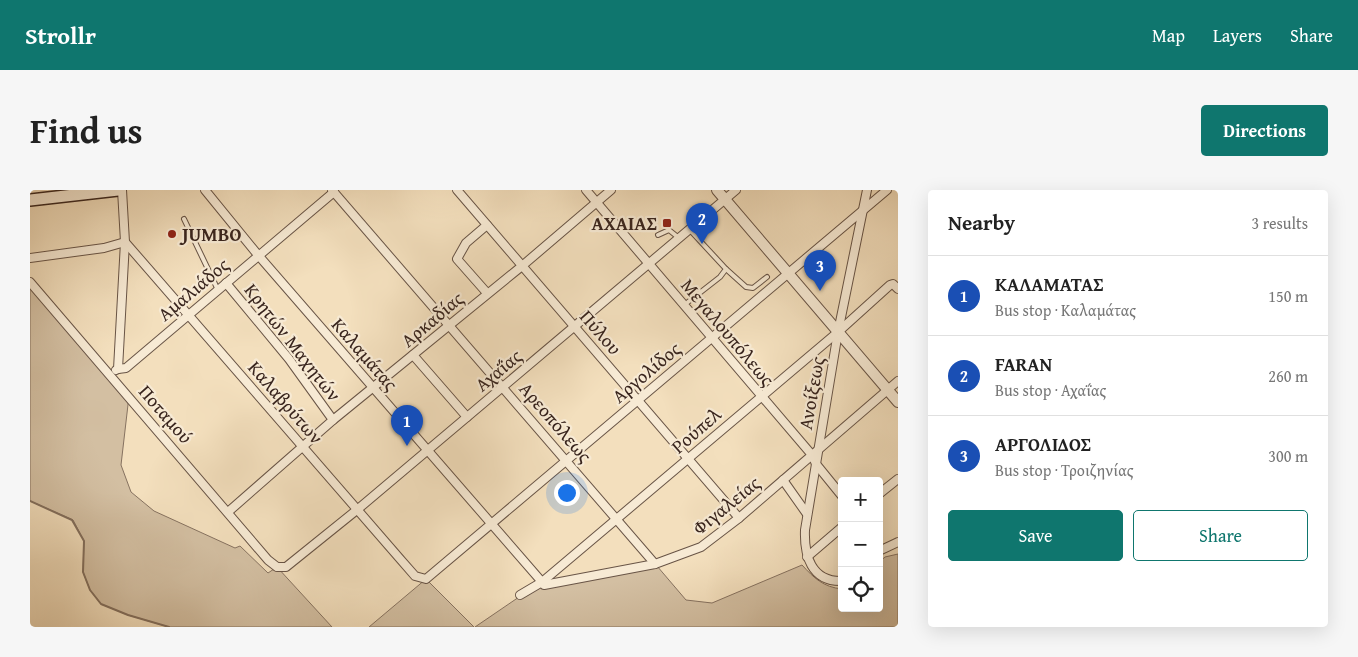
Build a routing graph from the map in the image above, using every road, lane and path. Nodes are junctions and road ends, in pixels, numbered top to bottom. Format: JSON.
{"nodes":[{"id":1,"x":120,"y":190,"type":"edge"},
{"id":2,"x":205,"y":190,"type":"edge"},
{"id":3,"x":457,"y":190,"type":"edge"},
{"id":4,"x":586,"y":190,"type":"edge"},
{"id":5,"x":611,"y":190,"type":"edge"},
{"id":6,"x":717,"y":190,"type":"edge"},
{"id":7,"x":736,"y":190,"type":"edge"},
{"id":8,"x":867,"y":190,"type":"edge"},
{"id":9,"x":887,"y":190,"type":"edge"},
{"id":10,"x":333,"y":191,"type":"edge"},
{"id":11,"x":725,"y":199,"type":"junction"},
{"id":12,"x":30,"y":200,"type":"edge"},
{"id":13,"x":597,"y":202,"type":"junction"},
{"id":14,"x":863,"y":210,"type":"junction"},
{"id":15,"x":184,"y":219,"type":"dead end"},
{"id":16,"x":487,"y":225,"type":"junction"},
{"id":17,"x":689,"y":229,"type":"junction"},
{"id":18,"x":658,"y":235,"type":"dead end"},
{"id":19,"x":679,"y":238,"type":"junction"},
{"id":20,"x":124,"y":242,"type":"junction"},
{"id":21,"x":258,"y":256,"type":"junction"},
{"id":22,"x":30,"y":258,"type":"edge"},
{"id":23,"x":649,"y":263,"type":"junction"},
{"id":24,"x":522,"y":266,"type":"junction"},
{"id":25,"x":726,"y":269,"type":"junction"},
{"id":26,"x":788,"y":273,"type":"junction"},
{"id":27,"x":768,"y":277,"type":"dead end"},
{"id":28,"x":30,"y":282,"type":"edge"},
{"id":29,"x":226,"y":283,"type":"junction"},
{"id":30,"x":898,"y":289,"type":"edge"},
{"id":31,"x":218,"y":290,"type":"junction"},
{"id":32,"x":487,"y":294,"type":"junction"},
{"id":33,"x":688,"y":302,"type":"dead end"},
{"id":34,"x":188,"y":315,"type":"junction"},
{"id":35,"x":450,"y":324,"type":"junction"},
{"id":36,"x":575,"y":327,"type":"junction"},
{"id":37,"x":838,"y":332,"type":"junction"},
{"id":38,"x":710,"y":338,"type":"junction"},
{"id":39,"x":413,"y":355,"type":"junction"},
{"id":40,"x":118,"y":368,"type":"junction"},
{"id":41,"x":110,"y":374,"type":"junction"},
{"id":42,"x":898,"y":381,"type":"edge"},
{"id":43,"x":504,"y":387,"type":"junction"},
{"id":44,"x":374,"y":389,"type":"junction"},
{"id":45,"x":888,"y":390,"type":"junction"},
{"id":46,"x":761,"y":396,"type":"junction"},
{"id":47,"x":638,"y":400,"type":"junction"},
{"id":48,"x":898,"y":402,"type":"edge"},
{"id":49,"x":467,"y":417,"type":"junction"},
{"id":50,"x":333,"y":420,"type":"junction"},
{"id":51,"x":304,"y":446,"type":"junction"},
{"id":52,"x":818,"y":449,"type":"junction"},
{"id":53,"x":428,"y":450,"type":"junction"},
{"id":54,"x":812,"y":455,"type":"junction"},
{"id":55,"x":688,"y":459,"type":"junction"},
{"id":56,"x":567,"y":460,"type":"junction"},
{"id":57,"x":816,"y":464,"type":"junction"},
{"id":58,"x":898,"y":479,"type":"edge"},
{"id":59,"x":784,"y":480,"type":"junction"},
{"id":60,"x":838,"y":491,"type":"edge"},
{"id":61,"x":883,"y":491,"type":"edge"},
{"id":62,"x":358,"y":509,"type":"junction"},
{"id":63,"x":228,"y":512,"type":"junction"},
{"id":64,"x":807,"y":514,"type":"junction"},
{"id":65,"x":739,"y":518,"type":"junction"},
{"id":66,"x":618,"y":519,"type":"junction"},
{"id":67,"x":491,"y":524,"type":"junction"},
{"id":68,"x":838,"y":530,"type":"edge"},
{"id":69,"x":898,"y":542,"type":"edge"},
{"id":70,"x":883,"y":546,"type":"edge"},
{"id":71,"x":807,"y":557,"type":"junction"},
{"id":72,"x":655,"y":564,"type":"junction"},
{"id":73,"x":277,"y":567,"type":"joint"},
{"id":74,"x":426,"y":579,"type":"joint"},
{"id":75,"x":838,"y":581,"type":"edge"},
{"id":76,"x":542,"y":582,"type":"junction"},
{"id":77,"x":520,"y":595,"type":"dead end"}],
"edges":[{"from":1,"to":12,"type":"main road"},
{"from":1,"to":20,"type":"street"},
{"from":2,"to":21,"type":"street","name":"Καλαμάτας"},
{"from":3,"to":16,"type":"street","name":"Πύλου"},
{"from":4,"to":13,"type":"street","name":"Μεγαλουπόλεως"},
{"from":5,"to":13,"type":"street","name":"Αρκαδίας"},
{"from":6,"to":11,"type":"street"},
{"from":7,"to":11,"type":"street","name":"Αχαΐας"},
{"from":8,"to":14,"type":"street","name":"Ανοίξεως"},
{"from":9,"to":14,"type":"street","name":"Αργολίδος"},
{"from":10,"to":21,"type":"street","name":"Αμαλιάδος"},
{"from":10,"to":35,"type":"street","name":"Αρεοπόλεως"},
{"from":11,"to":17,"type":"street","name":"Αχαΐας"},
{"from":11,"to":26,"type":"street"},
{"from":13,"to":23,"type":"street","name":"Μεγαλουπόλεως"},
{"from":13,"to":24,"type":"street","name":"Αρκαδίας"},
{"from":14,"to":26,"type":"street","name":"Αργολίδος"},
{"from":14,"to":37,"type":"street","name":"Ανοίξεως"},
{"from":15,"to":31,"type":"lane"},
{"from":16,"to":24,"type":"street","name":"Πύλου"},
{"from":16,"to":32,"type":"street"},
{"from":17,"to":19,"type":"street","name":"Αχαΐας"},
{"from":17,"to":25,"type":"lane"},
{"from":18,"to":19,"type":"lane"},
{"from":19,"to":23,"type":"street","name":"Αχαΐας"},
{"from":20,"to":22,"type":"street"},
{"from":20,"to":34,"type":"street","name":"Καλαβρύτων"},
{"from":20,"to":40,"type":"street"},
{"from":21,"to":29,"type":"street","name":"Αμαλιάδος"},
{"from":21,"to":44,"type":"street","name":"Καλαμάτας"},
{"from":23,"to":36,"type":"street","name":"Αχαΐας"},
{"from":23,"to":38,"type":"street","name":"Μεγαλουπόλεως"},
{"from":24,"to":32,"type":"street","name":"Αρκαδίας"},
{"from":24,"to":36,"type":"street","name":"Πύλου"},
{"from":25,"to":27,"type":"lane"},
{"from":25,"to":33,"type":"lane"},
{"from":26,"to":37,"type":"street"},
{"from":26,"to":38,"type":"street","name":"Αργολίδος"},
{"from":28,"to":41,"type":"street","name":"Ποταμού"},
{"from":29,"to":31,"type":"street","name":"Αμαλιάδος"},
{"from":29,"to":50,"type":"street","name":"Κρητών Μαχητών"},
{"from":30,"to":37,"type":"street","name":"Ρούπελ"},
{"from":31,"to":34,"type":"street","name":"Αμαλιάδος"},
{"from":32,"to":35,"type":"street","name":"Αρκαδίας"},
{"from":34,"to":40,"type":"street","name":"Αμαλιάδος"},
{"from":34,"to":51,"type":"street","name":"Καλαβρύτων"},
{"from":35,"to":39,"type":"street","name":"Αρκαδίας"},
{"from":35,"to":43,"type":"street","name":"Αρεοπόλεως"},
{"from":36,"to":43,"type":"street","name":"Αχαΐας"},
{"from":36,"to":47,"type":"street","name":"Πύλου"},
{"from":37,"to":45,"type":"street"},
{"from":37,"to":46,"type":"street","name":"Ρούπελ"},
{"from":37,"to":52,"type":"street","name":"Ανοίξεως"},
{"from":38,"to":46,"type":"street","name":"Μεγαλουπόλεως"},
{"from":38,"to":47,"type":"street","name":"Αργολίδος"},
{"from":39,"to":44,"type":"street","name":"Αρκαδίας"},
{"from":39,"to":49,"type":"street"},
{"from":40,"to":41,"type":"street","name":"Αμαλιάδος"},
{"from":41,"to":63,"type":"street","name":"Ποταμού"},
{"from":42,"to":45,"type":"street","name":"Φιγαλείας"},
{"from":43,"to":49,"type":"street","name":"Αχαΐας"},
{"from":43,"to":56,"type":"street","name":"Αρεοπόλεως"},
{"from":44,"to":50,"type":"street","name":"Αρκαδίας"},
{"from":44,"to":53,"type":"street","name":"Καλαμάτας"},
{"from":45,"to":48,"type":"street"},
{"from":45,"to":52,"type":"street","name":"Φιγαλείας"},
{"from":46,"to":54,"type":"street","name":"Μεγαλουπόλεως"},
{"from":46,"to":55,"type":"street","name":"Ρούπελ"},
{"from":47,"to":55,"type":"street","name":"Πύλου"},
{"from":47,"to":56,"type":"street","name":"Αργολίδος"},
{"from":49,"to":53,"type":"street","name":"Αχαΐας"},
{"from":50,"to":51,"type":"street","name":"Αρκαδίας"},
{"from":51,"to":62,"type":"street","name":"Καλαβρύτων"},
{"from":51,"to":63,"type":"street","name":"Αρκαδίας"},
{"from":52,"to":54,"type":"street","name":"Φιγαλείας"},
{"from":52,"to":57,"type":"street","name":"Ανοίξεως"},
{"from":53,"to":62,"type":"street","name":"Αχαΐας"},
{"from":53,"to":67,"type":"street","name":"Καλαμάτας"},
{"from":54,"to":57,"type":"street","name":"Μεγαλουπόλεως"},
{"from":54,"to":59,"type":"street","name":"Φιγαλείας"},
{"from":55,"to":65,"type":"street","name":"Πύλου"},
{"from":55,"to":66,"type":"street","name":"Ρούπελ"},
{"from":56,"to":66,"type":"street","name":"Αρεοπόλεως"},
{"from":56,"to":67,"type":"street","name":"Αργολίδος"},
{"from":57,"to":60,"type":"street","name":"Μεγαλουπόλεως"},
{"from":57,"to":64,"type":"street","name":"Ανοίξεως"},
{"from":58,"to":61,"type":"street"},
{"from":59,"to":64,"type":"street"},
{"from":59,"to":65,"type":"street","name":"Φιγαλείας"},
{"from":62,"to":73,"type":"street","name":"Αχαΐας"},
{"from":62,"to":74,"type":"street","name":"Καλαβρύτων"},
{"from":63,"to":73,"type":"street","name":"Ποταμού"},
{"from":64,"to":71,"type":"street","name":"Ανοίξεως"},
{"from":65,"to":72,"type":"street","name":"Φιγαλείας"},
{"from":66,"to":72,"type":"street","name":"Αρεοπόλεως"},
{"from":66,"to":76,"type":"street","name":"Ρούπελ"},
{"from":67,"to":74,"type":"street","name":"Αργολίδος"},
{"from":67,"to":76,"type":"street","name":"Καλαμάτας"},
{"from":68,"to":71,"type":"street"},
{"from":69,"to":70,"type":"street"},
{"from":71,"to":75,"type":"street"},
{"from":72,"to":76,"type":"street","name":"Φιγαλείας"},
{"from":76,"to":77,"type":"street","name":"Ρούπελ"}]}
